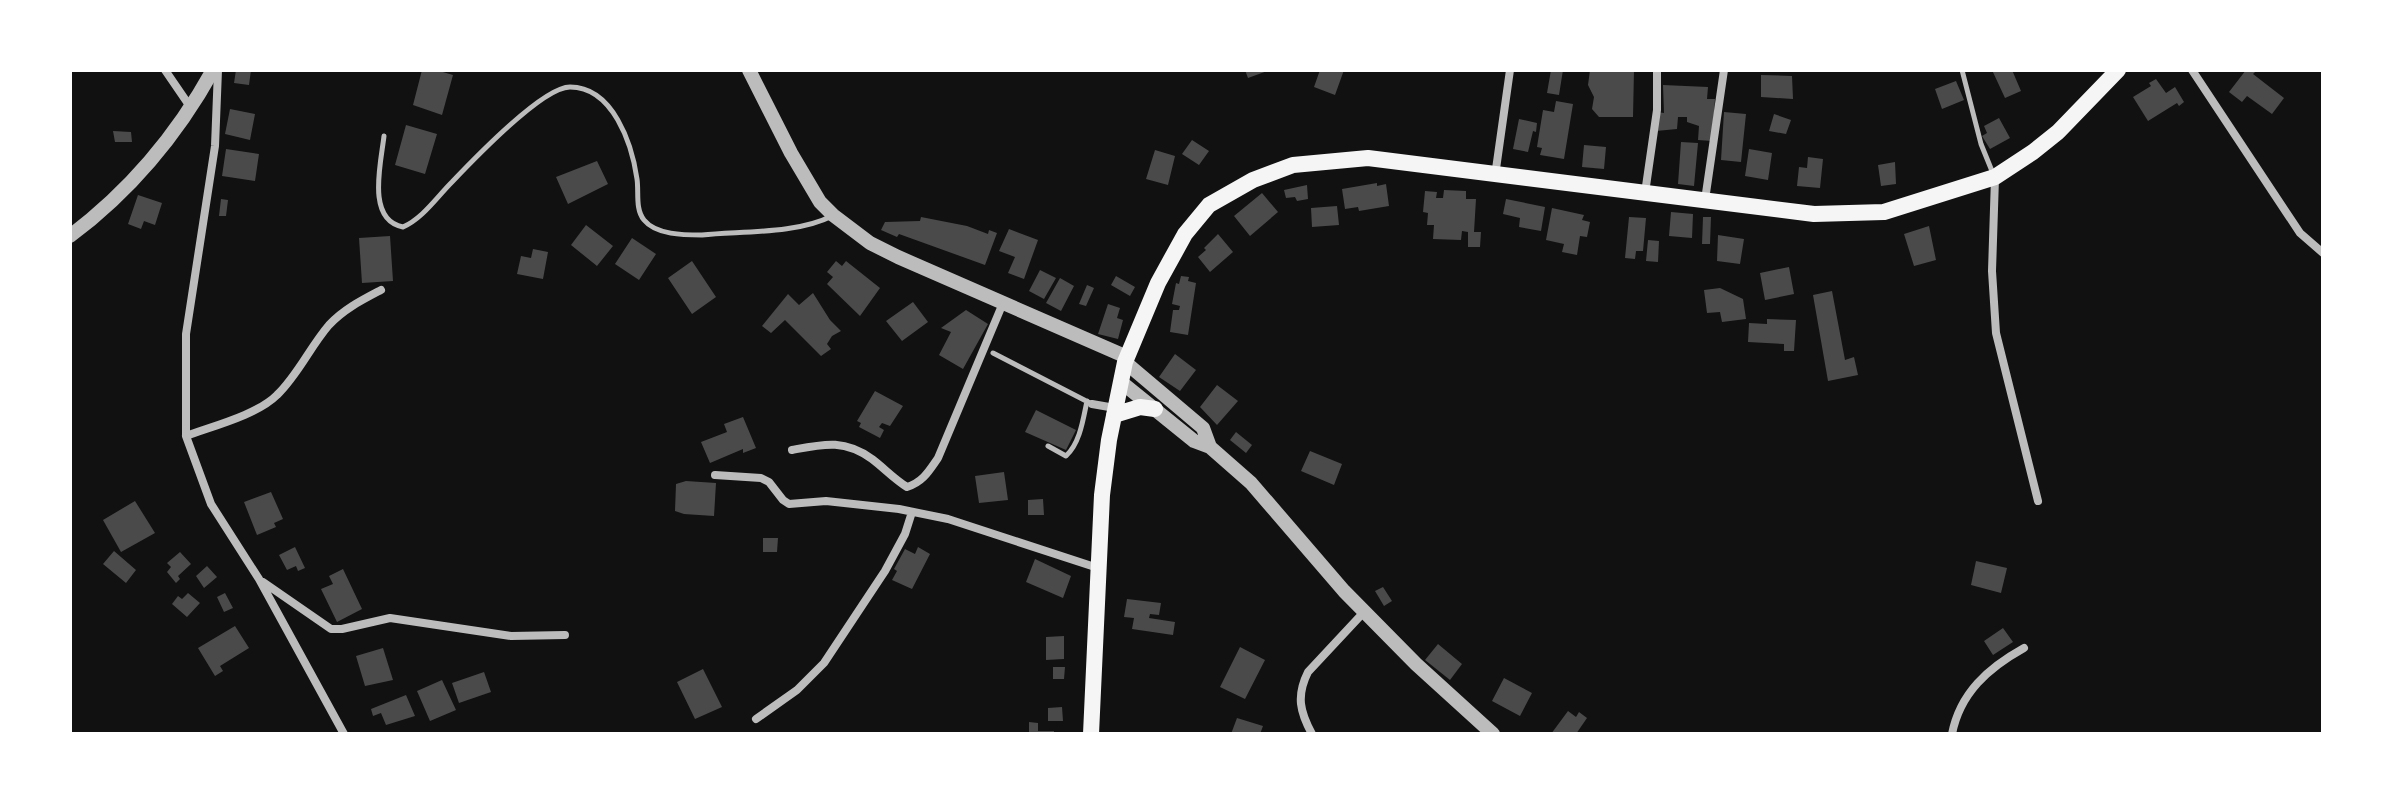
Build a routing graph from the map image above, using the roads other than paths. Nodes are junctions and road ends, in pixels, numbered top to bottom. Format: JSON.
{"nodes":[{"id":1,"x":165,"y":70,"type":"edge"},
{"id":2,"x":216,"y":70,"type":"edge"},
{"id":3,"x":749,"y":70,"type":"edge"},
{"id":4,"x":1510,"y":70,"type":"edge"},
{"id":5,"x":1657,"y":70,"type":"edge"},
{"id":6,"x":1724,"y":70,"type":"edge"},
{"id":7,"x":1962,"y":70,"type":"edge"},
{"id":8,"x":2118,"y":70,"type":"edge"},
{"id":9,"x":2192,"y":70,"type":"edge"},
{"id":10,"x":191,"y":108,"type":"junction"},
{"id":11,"x":384,"y":136,"type":"dead end"},
{"id":12,"x":1495,"y":176,"type":"junction"},
{"id":13,"x":1995,"y":177,"type":"junction"},
{"id":14,"x":1645,"y":194,"type":"junction"},
{"id":15,"x":1705,"y":201,"type":"junction"},
{"id":16,"x":833,"y":215,"type":"junction"},
{"id":17,"x":70,"y":236,"type":"edge"},
{"id":18,"x":2323,"y":253,"type":"edge"},
{"id":19,"x":381,"y":290,"type":"dead end"},
{"id":20,"x":1003,"y":303,"type":"junction"},
{"id":21,"x":993,"y":353,"type":"dead end"},
{"id":22,"x":1126,"y":359,"type":"junction"},
{"id":23,"x":1121,"y":382,"type":"junction"},
{"id":24,"x":1090,"y":403,"type":"junction"},
{"id":25,"x":1155,"y":409,"type":"junction"},
{"id":26,"x":1115,"y":411,"type":"junction"},
{"id":27,"x":186,"y":436,"type":"junction"},
{"id":28,"x":1048,"y":446,"type":"dead end"},
{"id":29,"x":1210,"y":447,"type":"junction"},
{"id":30,"x":792,"y":450,"type":"dead end"},
{"id":31,"x":715,"y":475,"type":"dead end"},
{"id":32,"x":2038,"y":501,"type":"dead end"},
{"id":33,"x":912,"y":512,"type":"junction"},
{"id":34,"x":1099,"y":568,"type":"junction"},
{"id":35,"x":259,"y":579,"type":"junction"},
{"id":36,"x":1364,"y":612,"type":"junction"},
{"id":37,"x":565,"y":635,"type":"dead end"},
{"id":38,"x":2024,"y":648,"type":"dead end"},
{"id":39,"x":756,"y":719,"type":"dead end"},
{"id":40,"x":344,"y":734,"type":"edge"},
{"id":41,"x":1091,"y":734,"type":"edge"},
{"id":42,"x":1312,"y":734,"type":"edge"},
{"id":43,"x":1493,"y":734,"type":"edge"},
{"id":44,"x":1952,"y":734,"type":"edge"}],
"edges":[{"from":1,"to":10,"type":"street"},
{"from":2,"to":10,"type":"street"},
{"from":2,"to":27,"type":"street"},
{"from":3,"to":16,"type":"street"},
{"from":4,"to":12,"type":"street"},
{"from":5,"to":14,"type":"street"},
{"from":6,"to":15,"type":"street"},
{"from":7,"to":13,"type":"lane"},
{"from":8,"to":13,"type":"main road"},
{"from":9,"to":18,"type":"street"},
{"from":10,"to":17,"type":"street"},
{"from":11,"to":16,"type":"lane"},
{"from":12,"to":14,"type":"main road"},
{"from":12,"to":22,"type":"main road"},
{"from":13,"to":15,"type":"main road"},
{"from":13,"to":32,"type":"street"},
{"from":14,"to":15,"type":"main road"},
{"from":16,"to":20,"type":"street"},
{"from":19,"to":27,"type":"street"},
{"from":20,"to":22,"type":"street"},
{"from":20,"to":30,"type":"street"},
{"from":21,"to":24,"type":"lane"},
{"from":22,"to":23,"type":"main road"},
{"from":22,"to":29,"type":"street"},
{"from":23,"to":25,"type":"street"},
{"from":23,"to":26,"type":"main road"},
{"from":24,"to":26,"type":"street"},
{"from":24,"to":28,"type":"lane"},
{"from":25,"to":26,"type":"main road"},
{"from":25,"to":29,"type":"street"},
{"from":26,"to":34,"type":"main road"},
{"from":27,"to":35,"type":"street"},
{"from":29,"to":36,"type":"street"},
{"from":31,"to":33,"type":"street"},
{"from":33,"to":34,"type":"street"},
{"from":33,"to":39,"type":"street"},
{"from":34,"to":41,"type":"main road"},
{"from":35,"to":37,"type":"street"},
{"from":35,"to":40,"type":"street"},
{"from":36,"to":42,"type":"street"},
{"from":36,"to":43,"type":"street"},
{"from":38,"to":44,"type":"street"}]}
